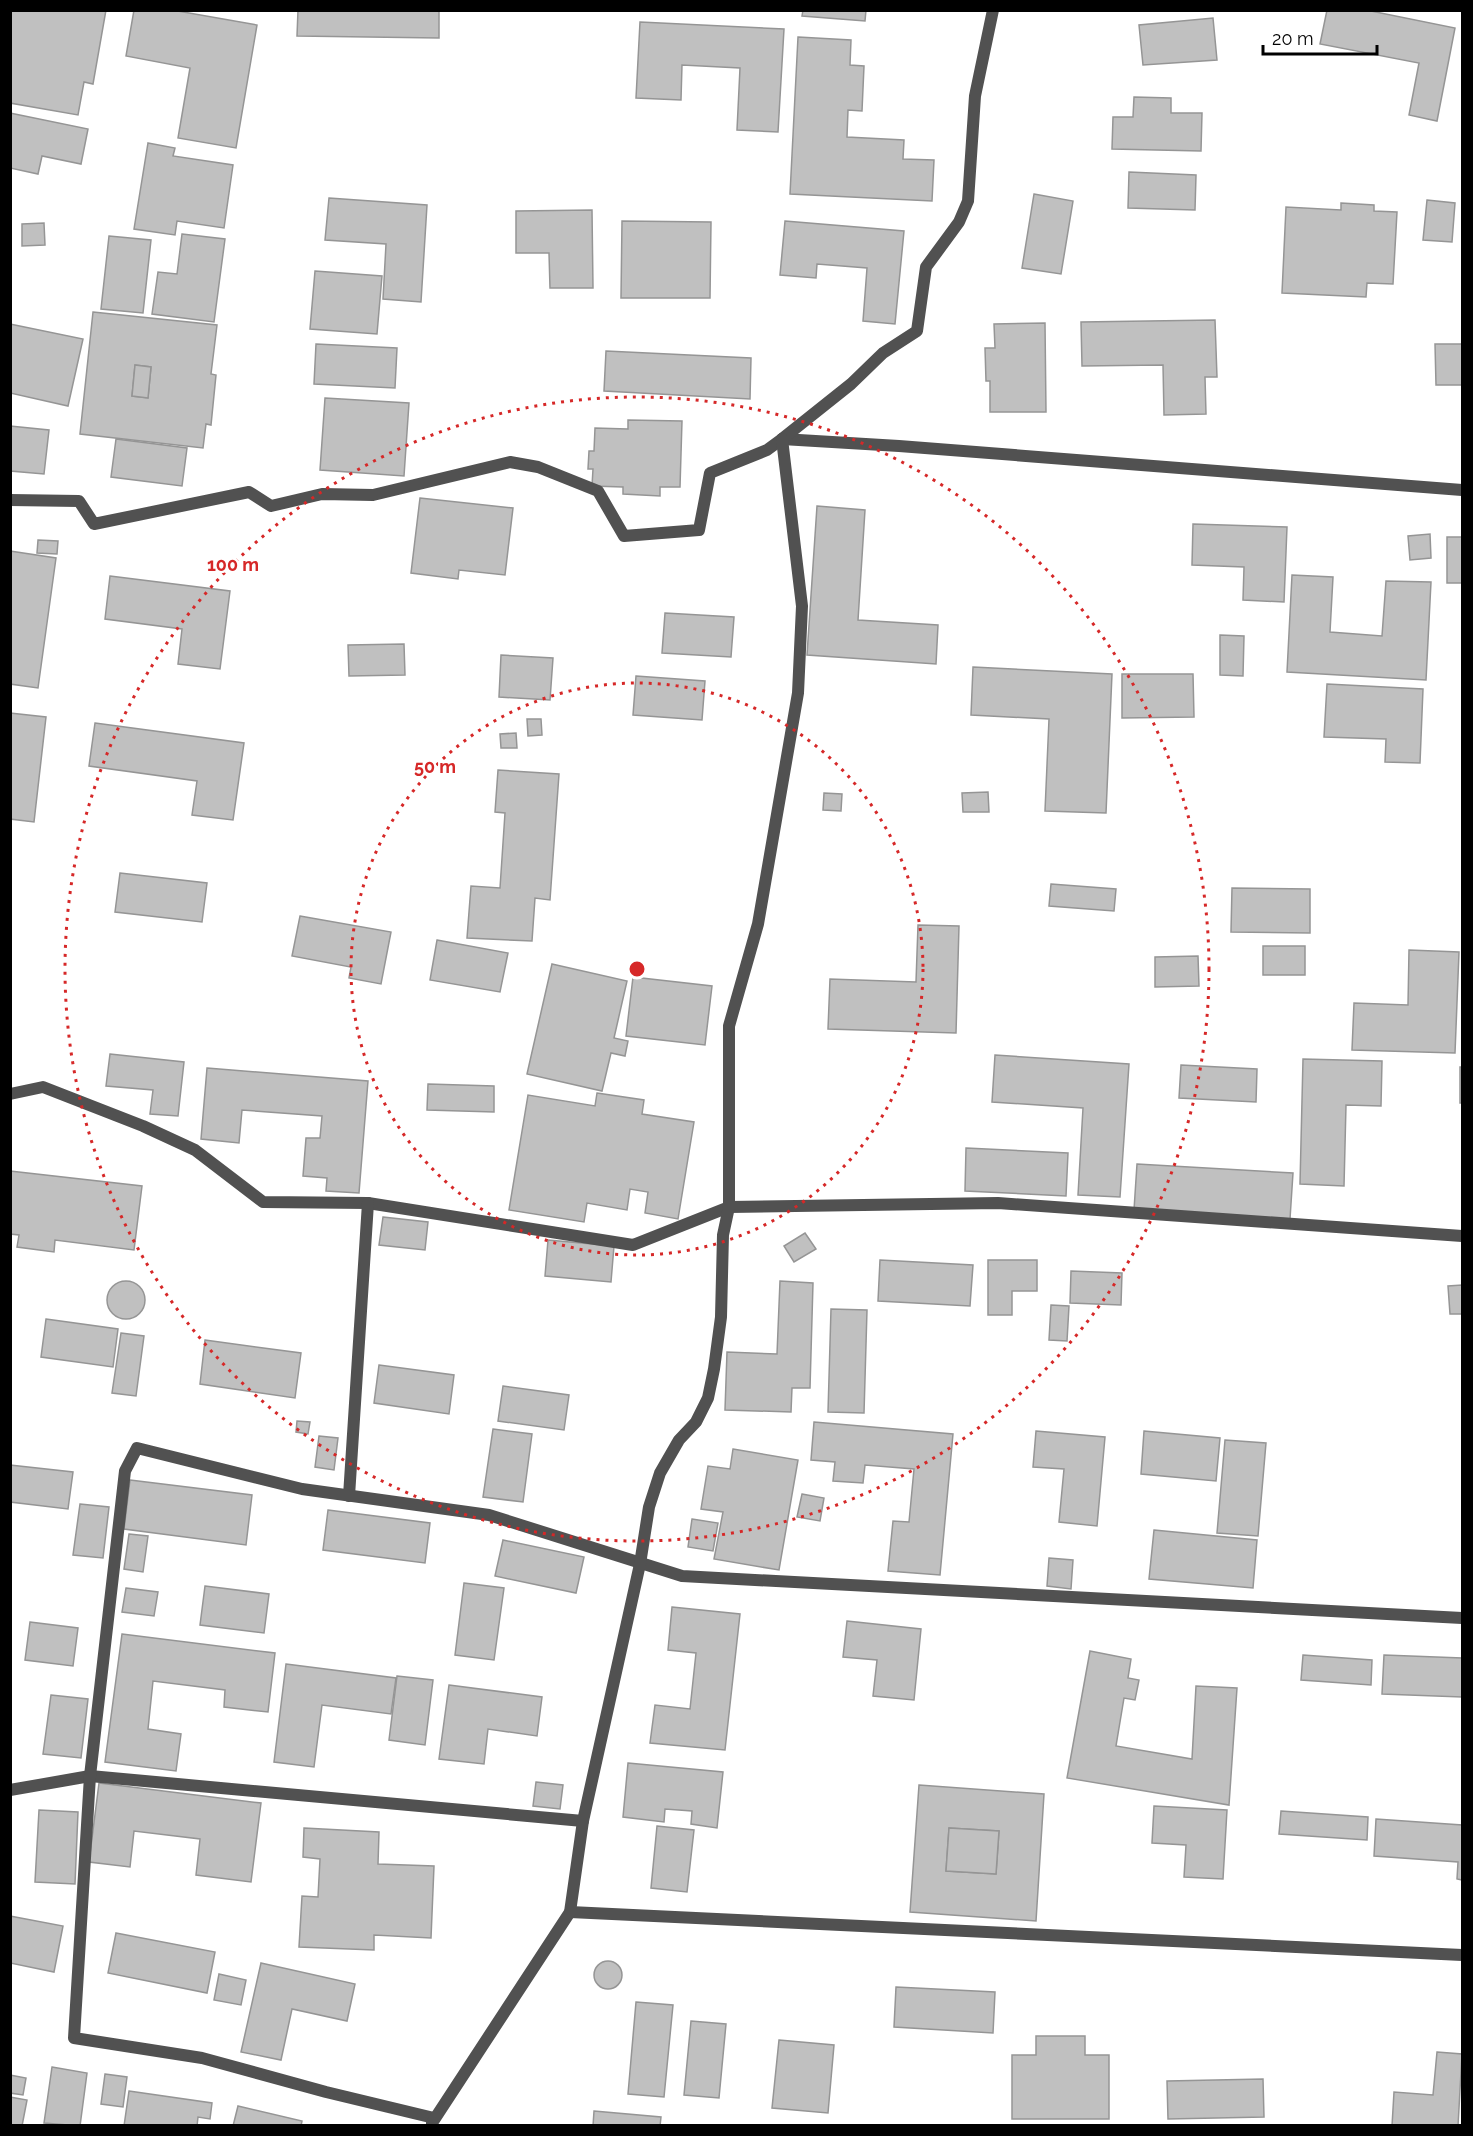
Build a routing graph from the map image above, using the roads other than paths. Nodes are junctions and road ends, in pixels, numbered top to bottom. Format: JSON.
{"nodes":[{"id":1,"x":993,"y":10,"type":"edge"},
{"id":2,"x":782,"y":439,"type":"junction"},
{"id":3,"x":1462,"y":490,"type":"edge"},
{"id":4,"x":10,"y":500,"type":"edge"},
{"id":5,"x":10,"y":1094,"type":"edge"},
{"id":6,"x":368,"y":1203,"type":"junction"},
{"id":7,"x":729,"y":1207,"type":"junction"},
{"id":8,"x":1462,"y":1236,"type":"edge"},
{"id":9,"x":349,"y":1496,"type":"junction"},
{"id":10,"x":640,"y":1564,"type":"junction"},
{"id":11,"x":1462,"y":1618,"type":"edge"},
{"id":12,"x":90,"y":1776,"type":"junction"},
{"id":13,"x":10,"y":1790,"type":"edge"},
{"id":14,"x":583,"y":1821,"type":"junction"},
{"id":15,"x":570,"y":1912,"type":"junction"},
{"id":16,"x":1462,"y":1955,"type":"edge"},
{"id":17,"x":432,"y":2122,"type":"edge"}],
"edges":[{"from":1,"to":2,"type":"street"},
{"from":2,"to":3,"type":"street"},
{"from":2,"to":4,"type":"street"},
{"from":2,"to":7,"type":"street"},
{"from":5,"to":6,"type":"street"},
{"from":6,"to":7,"type":"street"},
{"from":6,"to":9,"type":"street"},
{"from":7,"to":8,"type":"street"},
{"from":7,"to":10,"type":"street"},
{"from":9,"to":10,"type":"street"},
{"from":9,"to":12,"type":"street"},
{"from":10,"to":11,"type":"street"},
{"from":10,"to":14,"type":"street"},
{"from":12,"to":13,"type":"street"},
{"from":12,"to":14,"type":"street"},
{"from":12,"to":17,"type":"street"},
{"from":14,"to":15,"type":"street"},
{"from":15,"to":16,"type":"street"},
{"from":15,"to":17,"type":"street"}]}
